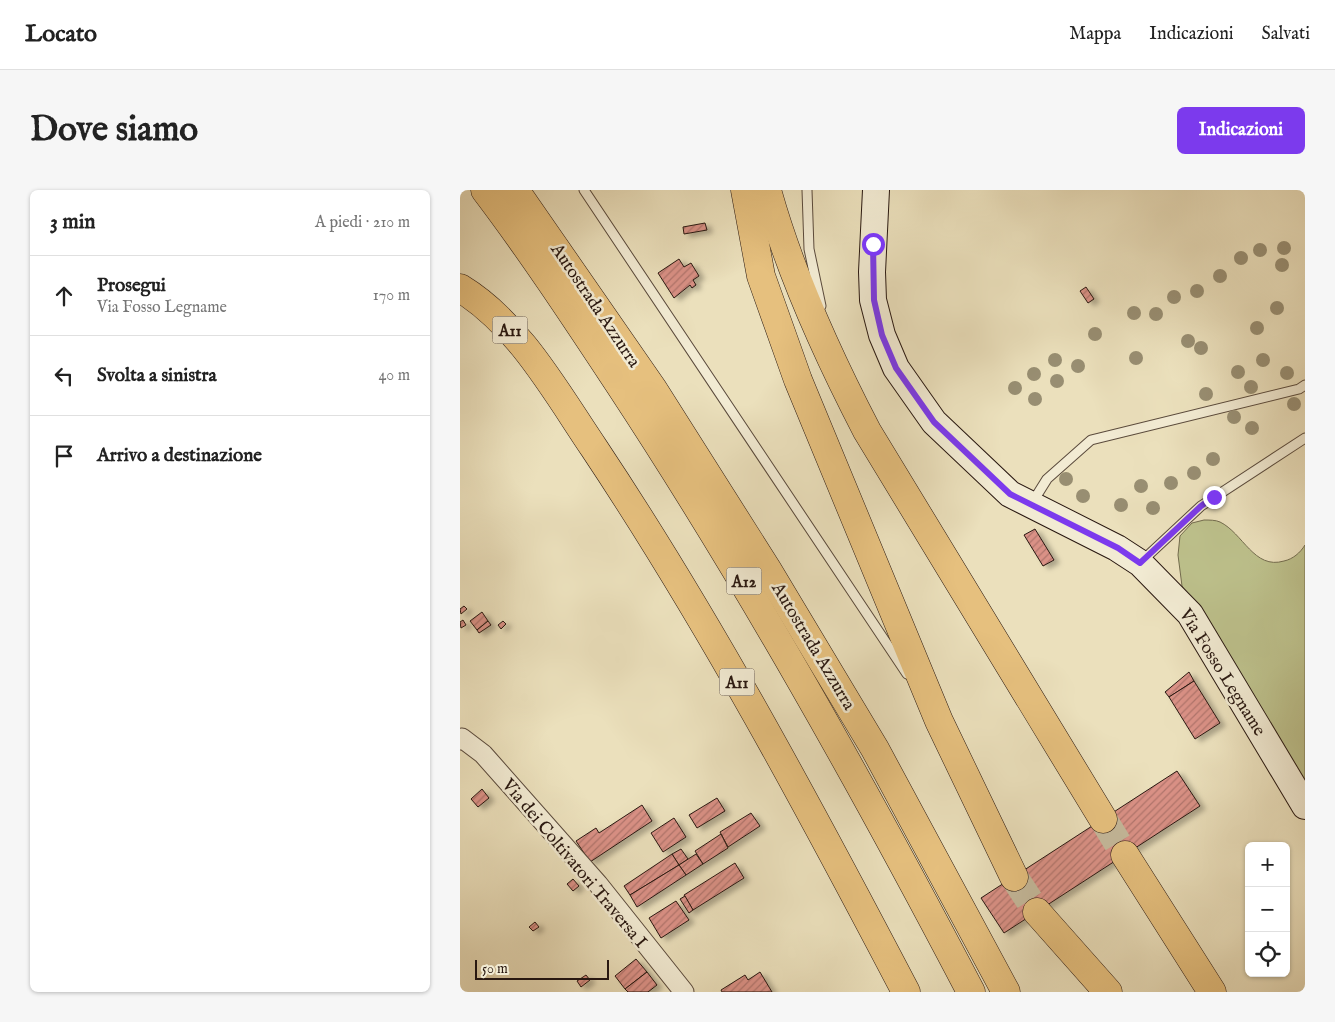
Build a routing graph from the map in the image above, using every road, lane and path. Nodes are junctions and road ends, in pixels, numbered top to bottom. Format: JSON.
{"nodes":[{"id":1,"x":485,"y":190,"type":"edge"},
{"id":2,"x":516,"y":190,"type":"edge"},
{"id":3,"x":584,"y":190,"type":"edge"},
{"id":4,"x":745,"y":190,"type":"edge"},
{"id":5,"x":767,"y":190,"type":"edge"},
{"id":6,"x":807,"y":190,"type":"edge"},
{"id":7,"x":876,"y":190,"type":"edge"},
{"id":8,"x":460,"y":288,"type":"edge"},
{"id":9,"x":834,"y":362,"type":"junction"},
{"id":10,"x":1305,"y":385,"type":"edge"},
{"id":11,"x":1305,"y":438,"type":"edge"},
{"id":12,"x":1031,"y":505,"type":"junction"},
{"id":13,"x":1140,"y":563,"type":"junction"},
{"id":14,"x":939,"y":721,"type":"junction"},
{"id":15,"x":461,"y":738,"type":"edge"},
{"id":16,"x":875,"y":749,"type":"junction"},
{"id":17,"x":1305,"y":806,"type":"edge"},
{"id":18,"x":1103,"y":819,"type":"tunnel mouth"},
{"id":19,"x":1125,"y":855,"type":"tunnel mouth"},
{"id":20,"x":1014,"y":877,"type":"tunnel mouth"},
{"id":21,"x":1037,"y":912,"type":"tunnel mouth"},
{"id":22,"x":684,"y":992,"type":"edge"},
{"id":23,"x":906,"y":992,"type":"edge"},
{"id":24,"x":971,"y":992,"type":"edge"},
{"id":25,"x":1006,"y":992,"type":"edge"},
{"id":26,"x":1023,"y":992,"type":"edge"},
{"id":27,"x":1108,"y":992,"type":"edge"},
{"id":28,"x":1212,"y":992,"type":"edge"}],
"edges":[{"from":1,"to":24,"type":"highway","name":"Autostrada Azzurra","number":"A12"},
{"from":2,"to":16,"type":"highway","name":"Autostrada Azzurra","number":"A12"},
{"from":3,"to":14,"type":"lane"},
{"from":4,"to":14,"type":"highway"},
{"from":5,"to":9,"type":"highway"},
{"from":6,"to":9,"type":"lane"},
{"from":7,"to":12,"type":"street","name":"Via Fosso Legname"},
{"from":8,"to":23,"type":"highway","number":"A11"},
{"from":9,"to":18,"type":"highway"},
{"from":10,"to":12,"type":"lane"},
{"from":11,"to":13,"type":"lane"},
{"from":12,"to":13,"type":"street","name":"Via Fosso Legname"},
{"from":13,"to":17,"type":"street","name":"Via Fosso Legname"},
{"from":14,"to":20,"type":"highway"},
{"from":15,"to":22,"type":"street","name":"Via dei Coltivatori Traversa I"},
{"from":16,"to":25,"type":"highway","name":"Autostrada Azzurra","number":"A12"},
{"from":16,"to":26,"type":"highway"},
{"from":19,"to":28,"type":"highway"},
{"from":21,"to":27,"type":"highway"}]}
